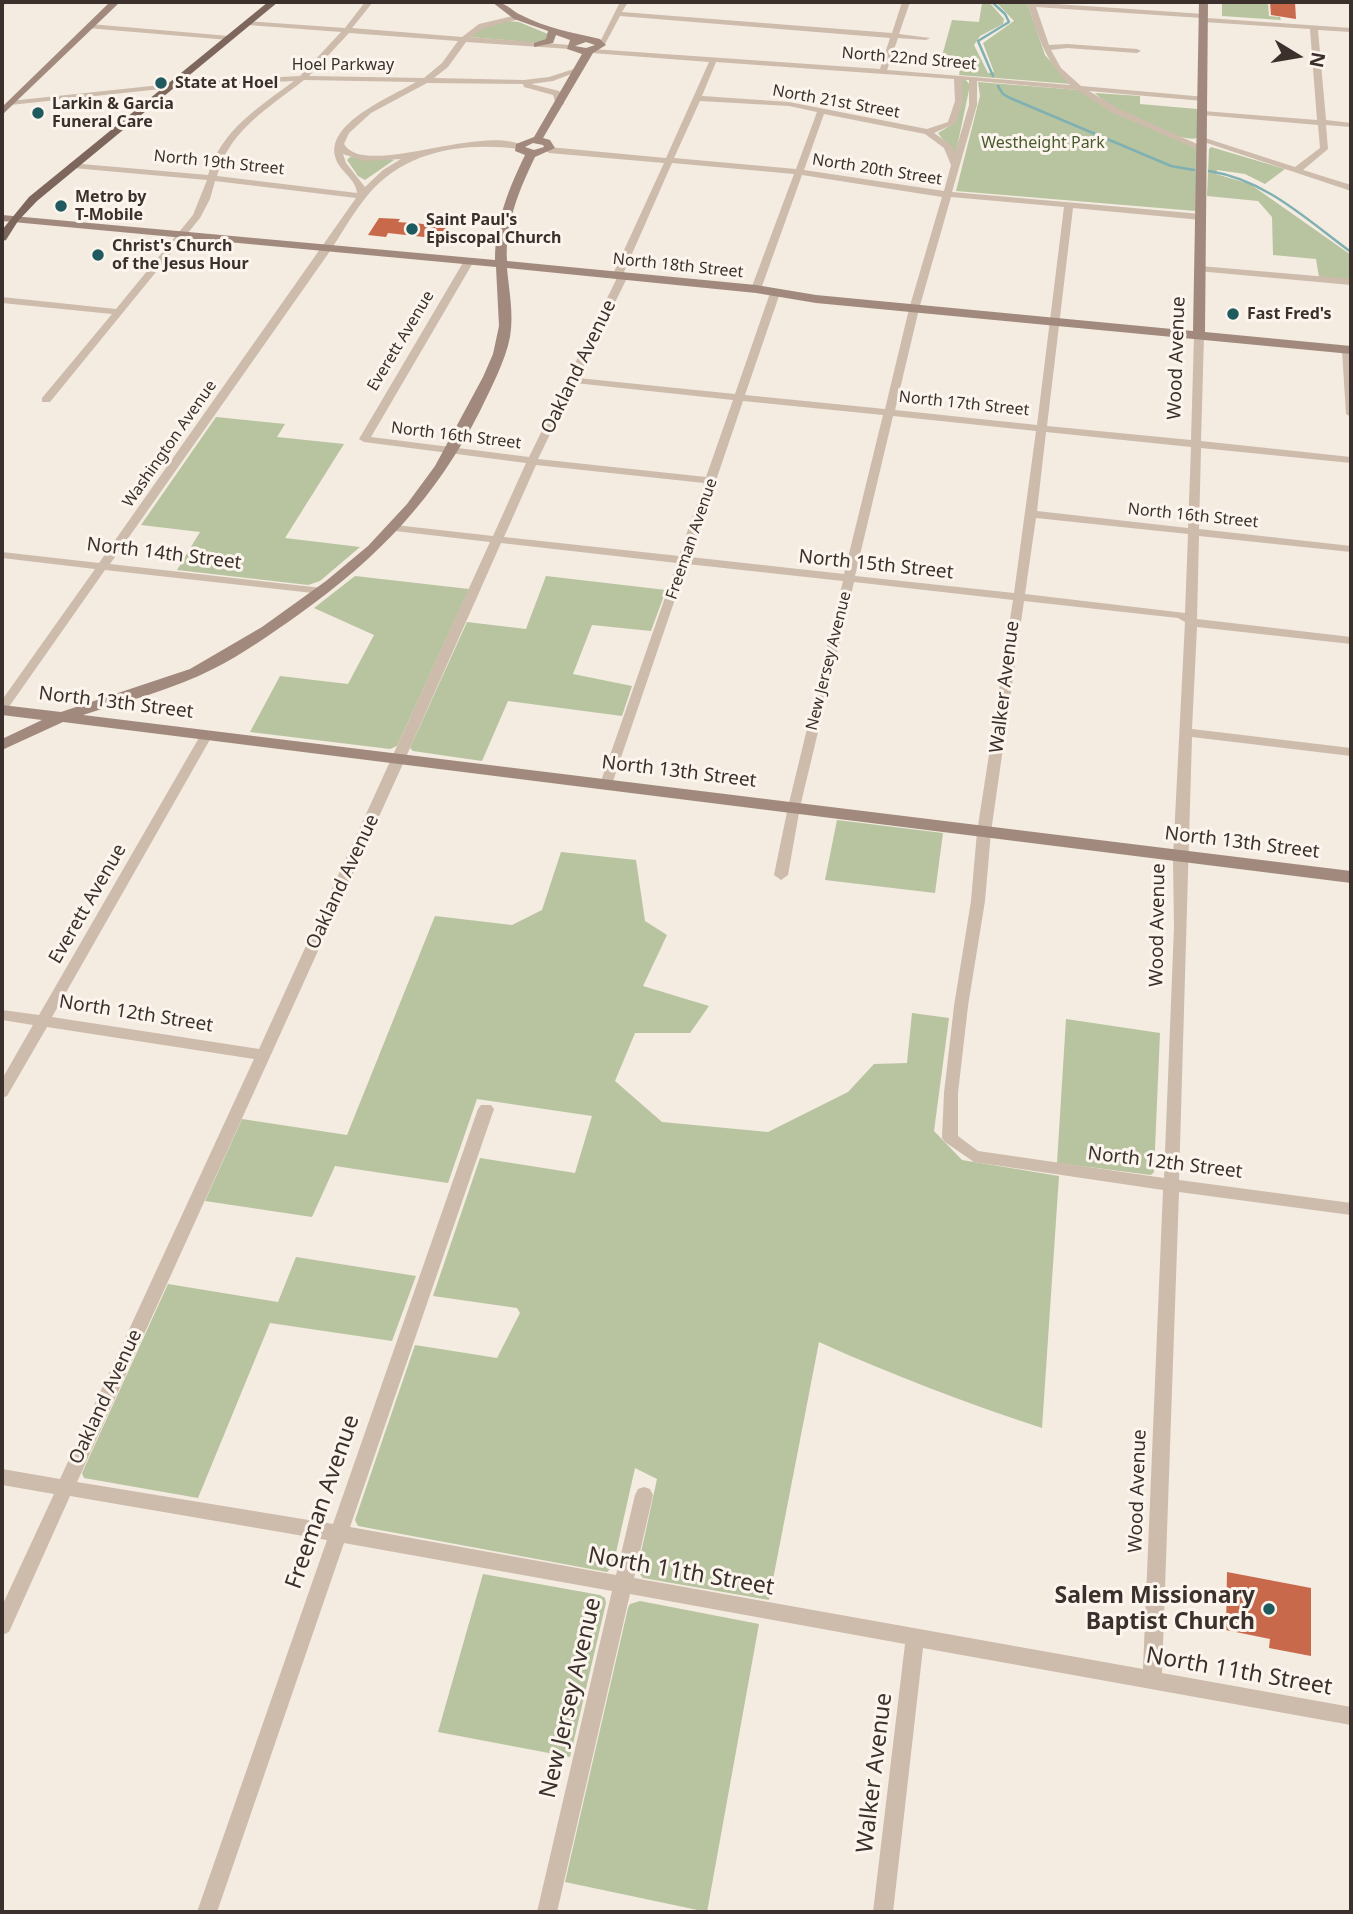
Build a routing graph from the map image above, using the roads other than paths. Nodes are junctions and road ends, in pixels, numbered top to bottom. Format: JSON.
{"nodes":[{"id":1,"x":116,"y":2,"type":"edge"},
{"id":2,"x":273,"y":2,"type":"edge"},
{"id":3,"x":369,"y":2,"type":"edge"},
{"id":4,"x":497,"y":2,"type":"edge"},
{"id":5,"x":624,"y":2,"type":"edge"},
{"id":6,"x":906,"y":2,"type":"edge"},
{"id":7,"x":1204,"y":2,"type":"edge"},
{"id":8,"x":1031,"y":3,"type":"edge"},
{"id":9,"x":618,"y":14,"type":"junction"},
{"id":10,"x":517,"y":18,"type":"junction"},
{"id":11,"x":1204,"y":18,"type":"junction"},
{"id":12,"x":248,"y":23,"type":"junction"},
{"id":13,"x":90,"y":26,"type":"junction"},
{"id":14,"x":1314,"y":28,"type":"junction"},
{"id":15,"x":346,"y":30,"type":"junction"},
{"id":16,"x":1351,"y":30,"type":"edge"},
{"id":17,"x":550,"y":31,"type":"junction"},
{"id":18,"x":894,"y":36,"type":"junction"},
{"id":19,"x":229,"y":38,"type":"junction"},
{"id":20,"x":926,"y":38,"type":"dead end"},
{"id":21,"x":463,"y":40,"type":"junction"},
{"id":22,"x":537,"y":44,"type":"junction"},
{"id":23,"x":586,"y":45,"type":"junction"},
{"id":24,"x":1047,"y":48,"type":"junction"},
{"id":25,"x":1137,"y":51,"type":"dead end"},
{"id":26,"x":714,"y":59,"type":"junction"},
{"id":27,"x":581,"y":66,"type":"junction"},
{"id":28,"x":883,"y":71,"type":"junction"},
{"id":29,"x":958,"y":77,"type":"junction"},
{"id":30,"x":303,"y":78,"type":"junction"},
{"id":31,"x":973,"y":78,"type":"junction"},
{"id":32,"x":428,"y":79,"type":"junction"},
{"id":33,"x":509,"y":82,"type":"junction"},
{"id":34,"x":171,"y":86,"type":"junction"},
{"id":35,"x":1080,"y":89,"type":"junction"},
{"id":36,"x":698,"y":98,"type":"junction"},
{"id":37,"x":1203,"y":99,"type":"junction"},
{"id":38,"x":10,"y":103,"type":"junction"},
{"id":39,"x":560,"y":104,"type":"junction"},
{"id":40,"x":821,"y":111,"type":"junction"},
{"id":41,"x":2,"y":112,"type":"edge"},
{"id":42,"x":1203,"y":113,"type":"junction"},
{"id":43,"x":1323,"y":123,"type":"junction"},
{"id":44,"x":1351,"y":125,"type":"edge"},
{"id":45,"x":928,"y":132,"type":"junction"},
{"id":46,"x":678,"y":138,"type":"junction"},
{"id":47,"x":537,"y":140,"type":"junction"},
{"id":48,"x":339,"y":144,"type":"junction"},
{"id":49,"x":1202,"y":144,"type":"junction"},
{"id":50,"x":519,"y":146,"type":"junction"},
{"id":51,"x":549,"y":150,"type":"junction"},
{"id":52,"x":418,"y":154,"type":"junction"},
{"id":53,"x":531,"y":154,"type":"junction"},
{"id":54,"x":599,"y":155,"type":"junction"},
{"id":55,"x":669,"y":161,"type":"junction"},
{"id":56,"x":955,"y":164,"type":"junction"},
{"id":57,"x":73,"y":165,"type":"junction"},
{"id":58,"x":1297,"y":170,"type":"junction"},
{"id":59,"x":799,"y":172,"type":"junction"},
{"id":60,"x":212,"y":178,"type":"junction"},
{"id":61,"x":1351,"y":188,"type":"edge"},
{"id":62,"x":945,"y":195,"type":"junction"},
{"id":63,"x":362,"y":196,"type":"junction"},
{"id":64,"x":1069,"y":206,"type":"junction"},
{"id":65,"x":1201,"y":217,"type":"junction"},
{"id":66,"x":8,"y":219,"type":"edge"},
{"id":67,"x":183,"y":234,"type":"junction"},
{"id":68,"x":2,"y":238,"type":"edge"},
{"id":69,"x":328,"y":247,"type":"junction"},
{"id":70,"x":469,"y":261,"type":"junction"},
{"id":71,"x":503,"y":264,"type":"junction"},
{"id":72,"x":1199,"y":269,"type":"junction"},
{"id":73,"x":620,"y":275,"type":"junction"},
{"id":74,"x":1351,"y":282,"type":"edge"},
{"id":75,"x":756,"y":289,"type":"junction"},
{"id":76,"x":775,"y":293,"type":"junction"},
{"id":77,"x":2,"y":300,"type":"edge"},
{"id":78,"x":914,"y":309,"type":"junction"},
{"id":79,"x":120,"y":312,"type":"junction"},
{"id":80,"x":1054,"y":322,"type":"junction"},
{"id":81,"x":1199,"y":336,"type":"junction"},
{"id":82,"x":1349,"y":350,"type":"edge"},
{"id":83,"x":573,"y":380,"type":"junction"},
{"id":84,"x":741,"y":398,"type":"junction"},
{"id":85,"x":46,"y":400,"type":"dead end"},
{"id":86,"x":889,"y":413,"type":"junction"},
{"id":87,"x":1351,"y":414,"type":"edge"},
{"id":88,"x":1041,"y":428,"type":"junction"},
{"id":89,"x":364,"y":439,"type":"joint"},
{"id":90,"x":1195,"y":444,"type":"junction"},
{"id":91,"x":450,"y":451,"type":"junction"},
{"id":92,"x":1351,"y":460,"type":"edge"},
{"id":93,"x":532,"y":461,"type":"junction"},
{"id":94,"x":711,"y":481,"type":"junction"},
{"id":95,"x":1031,"y":514,"type":"junction"},
{"id":96,"x":395,"y":528,"type":"junction"},
{"id":97,"x":1192,"y":531,"type":"junction"},
{"id":98,"x":497,"y":540,"type":"junction"},
{"id":99,"x":1351,"y":549,"type":"edge"},
{"id":100,"x":2,"y":555,"type":"edge"},
{"id":101,"x":685,"y":560,"type":"junction"},
{"id":102,"x":102,"y":566,"type":"junction"},
{"id":103,"x":849,"y":580,"type":"junction"},
{"id":104,"x":322,"y":591,"type":"junction"},
{"id":105,"x":1017,"y":597,"type":"junction"},
{"id":106,"x":1191,"y":620,"type":"junction"},
{"id":107,"x":1351,"y":641,"type":"edge"},
{"id":108,"x":139,"y":695,"type":"junction"},
{"id":109,"x":2,"y":710,"type":"edge"},
{"id":110,"x":61,"y":718,"type":"junction"},
{"id":111,"x":138,"y":727,"type":"junction"},
{"id":112,"x":1185,"y":732,"type":"junction"},
{"id":113,"x":206,"y":736,"type":"junction"},
{"id":114,"x":3,"y":744,"type":"edge"},
{"id":115,"x":1351,"y":752,"type":"edge"},
{"id":116,"x":400,"y":757,"type":"junction"},
{"id":117,"x":606,"y":784,"type":"junction"},
{"id":118,"x":794,"y":807,"type":"junction"},
{"id":119,"x":984,"y":832,"type":"junction"},
{"id":120,"x":1180,"y":857,"type":"junction"},
{"id":121,"x":780,"y":875,"type":"dead end"},
{"id":122,"x":1351,"y":877,"type":"edge"},
{"id":123,"x":2,"y":1015,"type":"edge"},
{"id":124,"x":43,"y":1021,"type":"junction"},
{"id":125,"x":264,"y":1055,"type":"junction"},
{"id":126,"x":2,"y":1092,"type":"edge"},
{"id":127,"x":486,"y":1110,"type":"dead end"},
{"id":128,"x":974,"y":1156,"type":"joint"},
{"id":129,"x":1170,"y":1186,"type":"junction"},
{"id":130,"x":1351,"y":1209,"type":"edge"},
{"id":131,"x":2,"y":1477,"type":"edge"},
{"id":132,"x":65,"y":1487,"type":"junction"},
{"id":133,"x":644,"y":1495,"type":"dead end"},
{"id":134,"x":337,"y":1534,"type":"junction"},
{"id":135,"x":622,"y":1586,"type":"junction"},
{"id":136,"x":2,"y":1626,"type":"edge"},
{"id":137,"x":915,"y":1639,"type":"junction"},
{"id":138,"x":1152,"y":1681,"type":"junction"},
{"id":139,"x":1351,"y":1716,"type":"edge"},
{"id":140,"x":207,"y":1912,"type":"edge"},
{"id":141,"x":547,"y":1912,"type":"edge"},
{"id":142,"x":883,"y":1912,"type":"edge"}],
"edges":[{"from":1,"to":13,"type":"street"},
{"from":2,"to":12,"type":"main road"},
{"from":3,"to":15,"type":"street"},
{"from":4,"to":10,"type":"street"},
{"from":5,"to":9,"type":"street"},
{"from":6,"to":18,"type":"street"},
{"from":7,"to":11,"type":"street","name":"Wood Avenue"},
{"from":8,"to":11,"type":"street"},
{"from":8,"to":24,"type":"street"},
{"from":9,"to":18,"type":"street"},
{"from":9,"to":23,"type":"street"},
{"from":10,"to":17,"type":"street"},
{"from":10,"to":21,"type":"street"},
{"from":11,"to":14,"type":"street"},
{"from":11,"to":37,"type":"street","name":"Wood Avenue"},
{"from":12,"to":15,"type":"street","name":"North 22nd Street"},
{"from":12,"to":19,"type":"main road"},
{"from":13,"to":19,"type":"street"},
{"from":13,"to":38,"type":"street"},
{"from":14,"to":16,"type":"street"},
{"from":14,"to":43,"type":"street"},
{"from":15,"to":21,"type":"street","name":"North 22nd Street"},
{"from":15,"to":30,"type":"street"},
{"from":17,"to":22,"type":"street"},
{"from":17,"to":23,"type":"street"},
{"from":18,"to":20,"type":"street"},
{"from":18,"to":28,"type":"street"},
{"from":19,"to":34,"type":"main road"},
{"from":21,"to":22,"type":"street","name":"North 22nd Street"},
{"from":21,"to":32,"type":"street"},
{"from":22,"to":23,"type":"street","name":"North 22nd Street"},
{"from":23,"to":26,"type":"street","name":"North 22nd Street"},
{"from":23,"to":27,"type":"street"},
{"from":24,"to":25,"type":"street"},
{"from":24,"to":35,"type":"street"},
{"from":26,"to":28,"type":"street","name":"North 22nd Street"},
{"from":26,"to":36,"type":"street","name":"Oakland Avenue"},
{"from":27,"to":33,"type":"street","name":"Hoel Parkway"},
{"from":27,"to":39,"type":"street"},
{"from":28,"to":29,"type":"street","name":"North 22nd Street"},
{"from":29,"to":31,"type":"street","name":"North 22nd Street"},
{"from":29,"to":45,"type":"street"},
{"from":30,"to":32,"type":"street","name":"Hoel Parkway"},
{"from":30,"to":34,"type":"street","name":"Hoel Parkway"},
{"from":30,"to":60,"type":"street"},
{"from":31,"to":35,"type":"street","name":"North 22nd Street"},
{"from":31,"to":56,"type":"street","name":"New Jersey Avenue"},
{"from":32,"to":33,"type":"street","name":"Hoel Parkway"},
{"from":32,"to":48,"type":"street"},
{"from":33,"to":39,"type":"street","name":"Hoel Parkway"},
{"from":34,"to":38,"type":"street","name":"Hoel Parkway"},
{"from":34,"to":57,"type":"main road"},
{"from":35,"to":37,"type":"street","name":"North 22nd Street"},
{"from":35,"to":49,"type":"street"},
{"from":36,"to":40,"type":"street","name":"North 21st Street"},
{"from":36,"to":46,"type":"street","name":"Oakland Avenue"},
{"from":37,"to":42,"type":"street","name":"Wood Avenue"},
{"from":38,"to":41,"type":"street"},
{"from":39,"to":47,"type":"street"},
{"from":40,"to":45,"type":"street","name":"North 21st Street"},
{"from":40,"to":59,"type":"street"},
{"from":42,"to":43,"type":"street"},
{"from":42,"to":49,"type":"street","name":"Wood Avenue"},
{"from":43,"to":44,"type":"street"},
{"from":43,"to":58,"type":"street"},
{"from":45,"to":56,"type":"street"},
{"from":46,"to":54,"type":"street"},
{"from":46,"to":55,"type":"street","name":"Oakland Avenue"},
{"from":47,"to":50,"type":"street"},
{"from":47,"to":51,"type":"street"},
{"from":48,"to":52,"type":"street"},
{"from":48,"to":63,"type":"street"},
{"from":49,"to":58,"type":"street"},
{"from":49,"to":65,"type":"street","name":"Wood Avenue"},
{"from":50,"to":52,"type":"street"},
{"from":50,"to":53,"type":"street"},
{"from":51,"to":53,"type":"street"},
{"from":51,"to":54,"type":"street","name":"North 20th Street"},
{"from":52,"to":63,"type":"street","name":"Washington Avenue"},
{"from":53,"to":71,"type":"street"},
{"from":54,"to":55,"type":"street","name":"North 20th Street"},
{"from":55,"to":59,"type":"street","name":"North 20th Street"},
{"from":55,"to":73,"type":"street","name":"Oakland Avenue"},
{"from":56,"to":62,"type":"street","name":"New Jersey Avenue"},
{"from":57,"to":60,"type":"street","name":"North 19th Street"},
{"from":57,"to":66,"type":"main road"},
{"from":58,"to":61,"type":"street"},
{"from":59,"to":62,"type":"street","name":"North 20th Street"},
{"from":59,"to":75,"type":"street"},
{"from":60,"to":63,"type":"street","name":"North 19th Street"},
{"from":60,"to":67,"type":"street"},
{"from":62,"to":64,"type":"street","name":"North 20th Street"},
{"from":62,"to":78,"type":"street","name":"New Jersey Avenue"},
{"from":63,"to":69,"type":"street","name":"Washington Avenue"},
{"from":64,"to":65,"type":"street","name":"North 20th Street"},
{"from":64,"to":80,"type":"street","name":"Walker Avenue"},
{"from":65,"to":72,"type":"street","name":"Wood Avenue"},
{"from":66,"to":67,"type":"street","name":"North 18th Street"},
{"from":66,"to":68,"type":"main road"},
{"from":67,"to":69,"type":"street","name":"North 18th Street"},
{"from":67,"to":79,"type":"street"},
{"from":69,"to":70,"type":"street","name":"North 18th Street"},
{"from":69,"to":102,"type":"street","name":"Washington Avenue"},
{"from":70,"to":71,"type":"street","name":"North 18th Street"},
{"from":70,"to":89,"type":"street","name":"Everett Avenue"},
{"from":71,"to":73,"type":"street","name":"North 18th Street"},
{"from":71,"to":91,"type":"street"},
{"from":72,"to":74,"type":"street"},
{"from":72,"to":81,"type":"street","name":"Wood Avenue"},
{"from":73,"to":75,"type":"street","name":"North 18th Street"},
{"from":73,"to":83,"type":"street","name":"Oakland Avenue"},
{"from":75,"to":76,"type":"street","name":"North 18th Street"},
{"from":76,"to":78,"type":"street","name":"North 18th Street"},
{"from":76,"to":84,"type":"street","name":"Freeman Avenue"},
{"from":77,"to":79,"type":"street"},
{"from":78,"to":80,"type":"street","name":"North 18th Street"},
{"from":78,"to":86,"type":"street","name":"New Jersey Avenue"},
{"from":79,"to":85,"type":"street"},
{"from":80,"to":81,"type":"street","name":"North 18th Street"},
{"from":80,"to":88,"type":"street","name":"Walker Avenue"},
{"from":81,"to":82,"type":"street","name":"North 18th Street"},
{"from":81,"to":90,"type":"street","name":"Wood Avenue"},
{"from":82,"to":87,"type":"street"},
{"from":83,"to":84,"type":"street","name":"North 17th Street"},
{"from":83,"to":93,"type":"street","name":"Oakland Avenue"},
{"from":84,"to":86,"type":"street","name":"North 17th Street"},
{"from":84,"to":94,"type":"street","name":"Freeman Avenue"},
{"from":86,"to":88,"type":"street","name":"North 17th Street"},
{"from":86,"to":103,"type":"street","name":"New Jersey Avenue"},
{"from":88,"to":90,"type":"street","name":"North 17th Street"},
{"from":88,"to":95,"type":"street","name":"Walker Avenue"},
{"from":89,"to":91,"type":"street","name":"North 16th Street"},
{"from":90,"to":92,"type":"street","name":"North 17th Street"},
{"from":90,"to":97,"type":"street","name":"Wood Avenue"},
{"from":91,"to":93,"type":"street","name":"North 16th Street"},
{"from":91,"to":96,"type":"street"},
{"from":93,"to":94,"type":"street","name":"North 16th Street"},
{"from":93,"to":98,"type":"street","name":"Oakland Avenue"},
{"from":94,"to":101,"type":"street","name":"Freeman Avenue"},
{"from":95,"to":97,"type":"street","name":"North 16th Street"},
{"from":95,"to":105,"type":"street","name":"Walker Avenue"},
{"from":96,"to":98,"type":"street","name":"North 15th Street"},
{"from":96,"to":104,"type":"street"},
{"from":97,"to":99,"type":"street","name":"North 16th Street"},
{"from":97,"to":106,"type":"street","name":"Wood Avenue"},
{"from":98,"to":101,"type":"street","name":"North 15th Street"},
{"from":98,"to":116,"type":"street","name":"Oakland Avenue"},
{"from":100,"to":102,"type":"street","name":"North 14th Street"},
{"from":101,"to":103,"type":"street","name":"North 15th Street"},
{"from":101,"to":117,"type":"street","name":"Freeman Avenue"},
{"from":102,"to":104,"type":"street","name":"North 14th Street"},
{"from":102,"to":109,"type":"street","name":"Washington Avenue"},
{"from":103,"to":105,"type":"street","name":"North 15th Street"},
{"from":103,"to":118,"type":"street","name":"New Jersey Avenue"},
{"from":104,"to":108,"type":"street"},
{"from":105,"to":106,"type":"street","name":"North 15th Street"},
{"from":105,"to":119,"type":"street","name":"Walker Avenue"},
{"from":106,"to":107,"type":"street","name":"North 15th Street"},
{"from":106,"to":112,"type":"street","name":"Wood Avenue"},
{"from":108,"to":110,"type":"street"},
{"from":108,"to":111,"type":"street"},
{"from":109,"to":110,"type":"street","name":"North 13th Street"},
{"from":109,"to":114,"type":"street"},
{"from":110,"to":111,"type":"street","name":"North 13th Street"},
{"from":110,"to":114,"type":"street"},
{"from":111,"to":113,"type":"street","name":"North 13th Street"},
{"from":112,"to":115,"type":"street"},
{"from":112,"to":120,"type":"street","name":"Wood Avenue"},
{"from":113,"to":116,"type":"street","name":"North 13th Street"},
{"from":113,"to":124,"type":"street","name":"Everett Avenue"},
{"from":116,"to":117,"type":"street","name":"North 13th Street"},
{"from":116,"to":125,"type":"street","name":"Oakland Avenue"},
{"from":117,"to":118,"type":"street","name":"North 13th Street"},
{"from":118,"to":119,"type":"street","name":"North 13th Street"},
{"from":118,"to":121,"type":"street","name":"New Jersey Avenue"},
{"from":119,"to":120,"type":"street","name":"North 13th Street"},
{"from":119,"to":128,"type":"street","name":"Walker Avenue"},
{"from":120,"to":122,"type":"street","name":"North 13th Street"},
{"from":120,"to":129,"type":"street","name":"Wood Avenue"},
{"from":123,"to":124,"type":"street","name":"North 12th Street"},
{"from":124,"to":125,"type":"street","name":"North 12th Street"},
{"from":124,"to":126,"type":"street","name":"Everett Avenue"},
{"from":125,"to":132,"type":"street","name":"Oakland Avenue"},
{"from":127,"to":134,"type":"street","name":"Freeman Avenue"},
{"from":128,"to":129,"type":"street","name":"North 12th Street"},
{"from":129,"to":130,"type":"street","name":"North 12th Street"},
{"from":129,"to":138,"type":"street","name":"Wood Avenue"},
{"from":131,"to":132,"type":"street","name":"North 11th Street"},
{"from":132,"to":134,"type":"street","name":"North 11th Street"},
{"from":132,"to":136,"type":"street","name":"Oakland Avenue"},
{"from":133,"to":135,"type":"street","name":"New Jersey Avenue"},
{"from":134,"to":135,"type":"street","name":"North 11th Street"},
{"from":134,"to":140,"type":"street","name":"Freeman Avenue"},
{"from":135,"to":137,"type":"street","name":"North 11th Street"},
{"from":135,"to":141,"type":"street","name":"New Jersey Avenue"},
{"from":137,"to":138,"type":"street","name":"North 11th Street"},
{"from":137,"to":142,"type":"street","name":"Walker Avenue"},
{"from":138,"to":139,"type":"street","name":"North 11th Street"}]}
